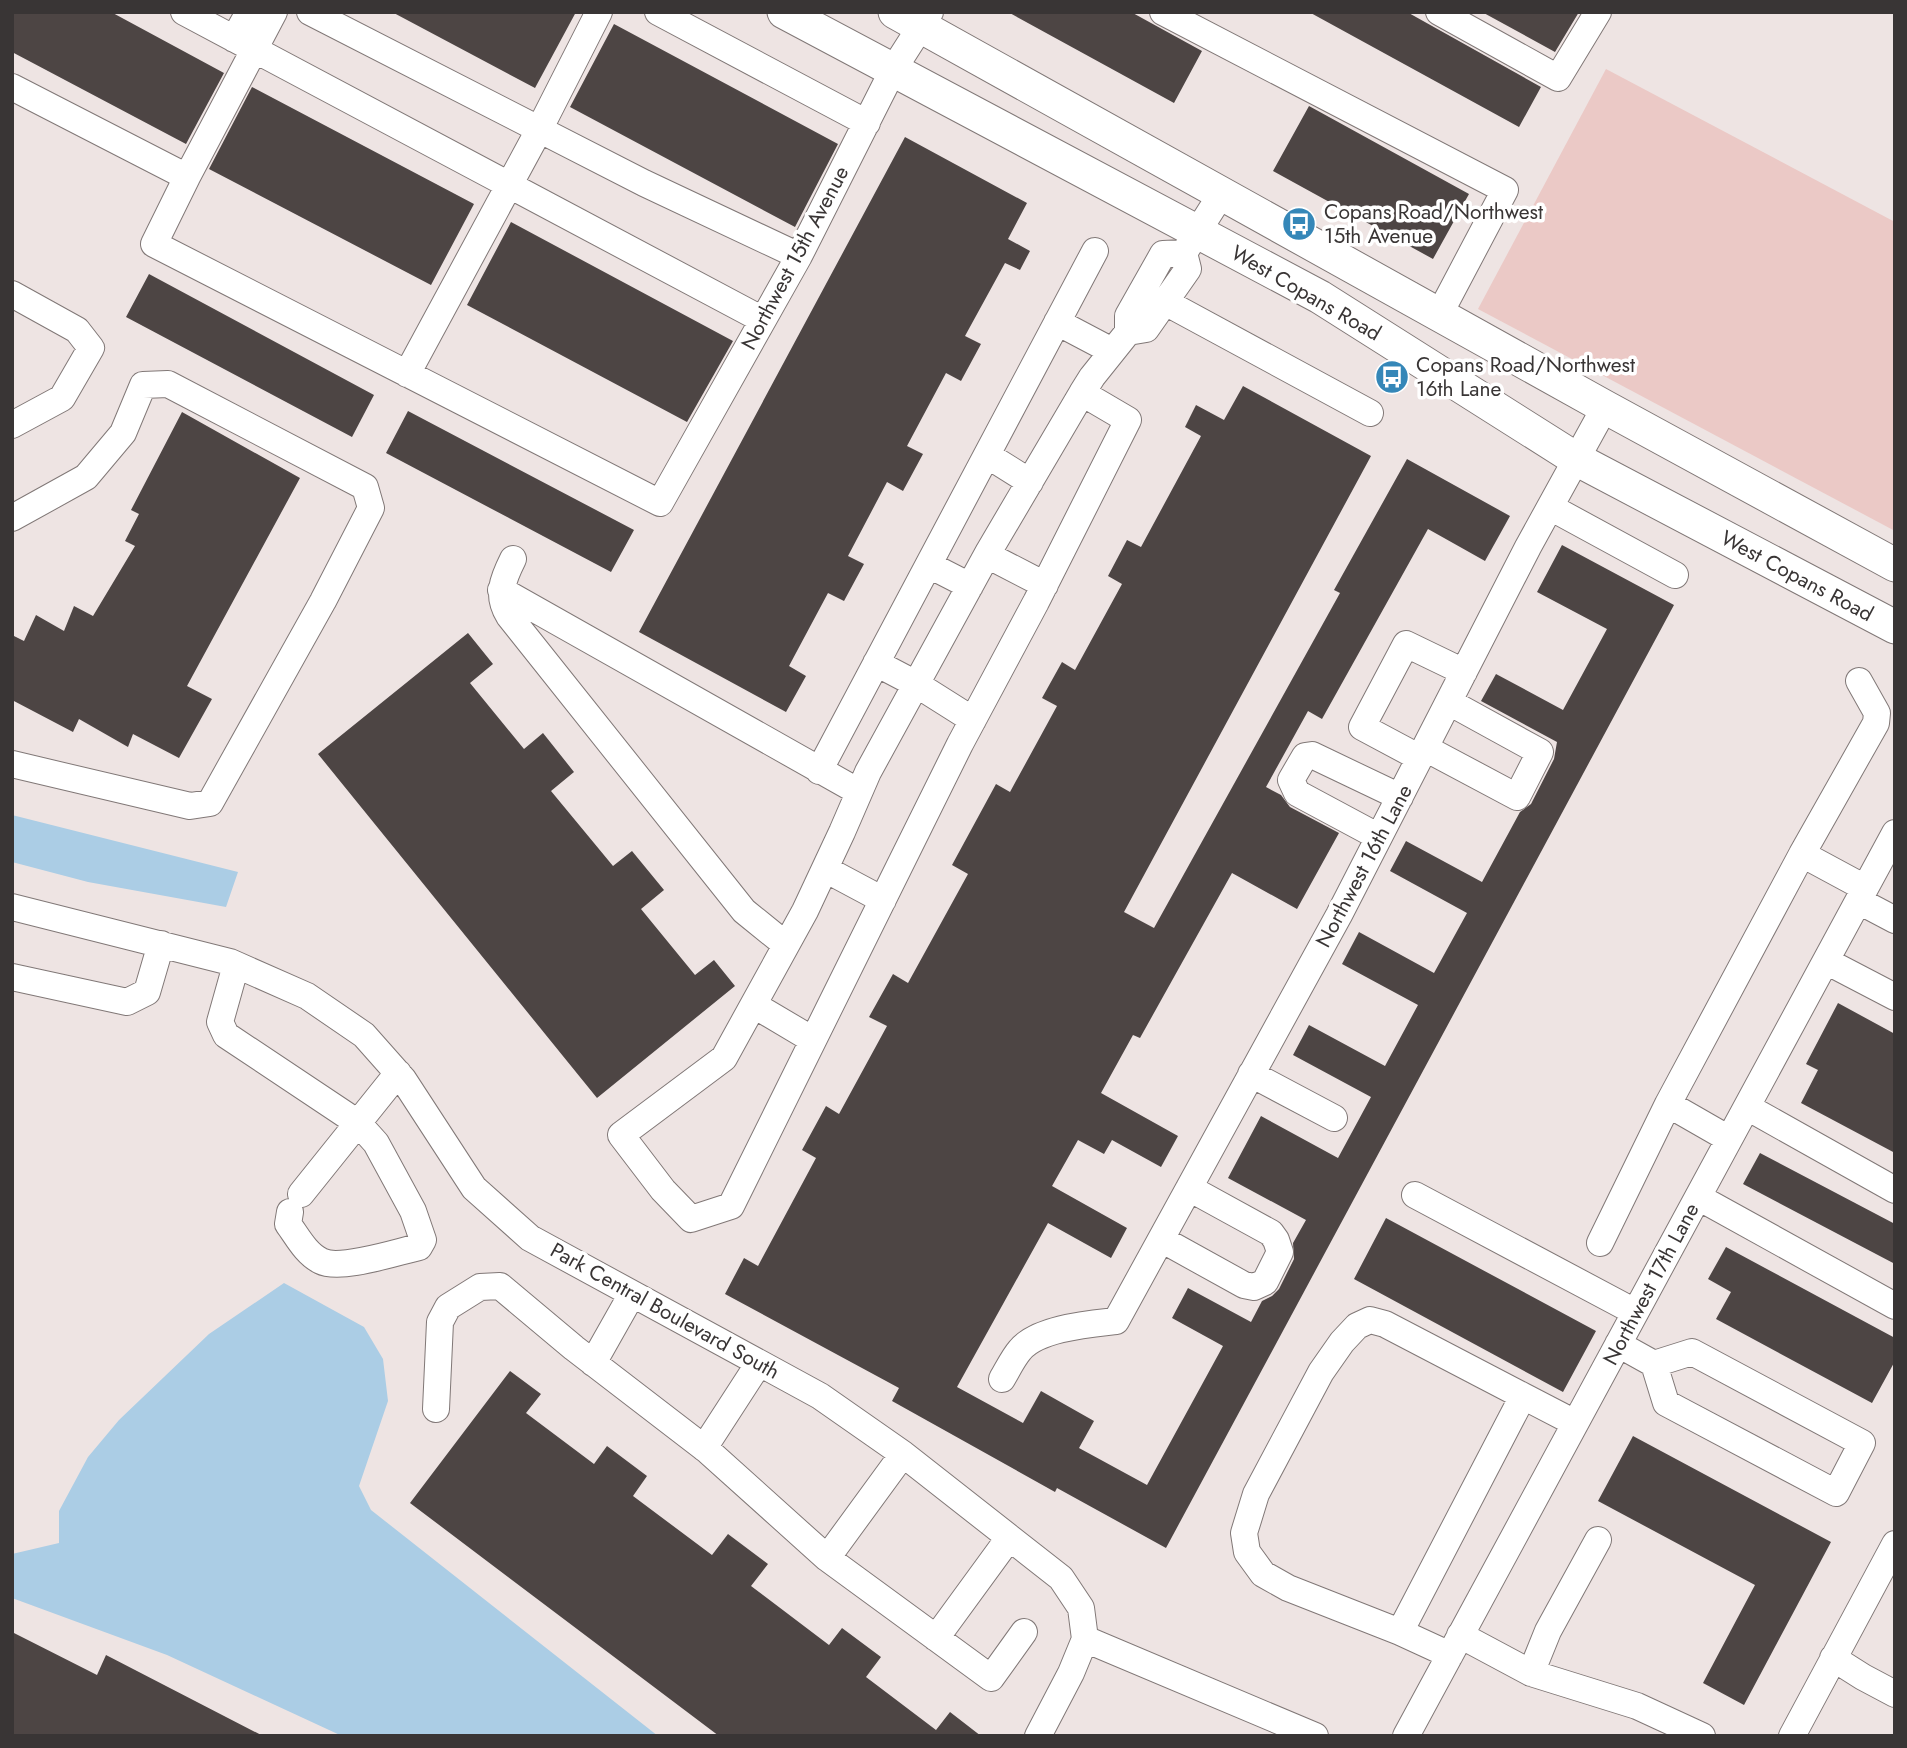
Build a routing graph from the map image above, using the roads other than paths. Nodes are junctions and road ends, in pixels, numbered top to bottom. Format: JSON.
{"nodes":[{"id":1,"x":184,"y":12,"type":"edge"},
{"id":2,"x":249,"y":12,"type":"edge"},
{"id":3,"x":274,"y":12,"type":"edge"},
{"id":4,"x":310,"y":12,"type":"edge"},
{"id":5,"x":599,"y":12,"type":"edge"},
{"id":6,"x":659,"y":12,"type":"edge"},
{"id":7,"x":784,"y":12,"type":"edge"},
{"id":8,"x":1163,"y":12,"type":"edge"},
{"id":9,"x":1439,"y":12,"type":"edge"},
{"id":10,"x":1598,"y":12,"type":"edge"},
{"id":11,"x":916,"y":17,"type":"edge"},
{"id":12,"x":244,"y":45,"type":"junction"},
{"id":13,"x":893,"y":71,"type":"junction"},
{"id":14,"x":12,"y":87,"type":"edge"},
{"id":15,"x":867,"y":123,"type":"junction"},
{"id":16,"x":540,"y":130,"type":"junction"},
{"id":17,"x":187,"y":177,"type":"junction"},
{"id":18,"x":510,"y":185,"type":"junction"},
{"id":19,"x":1222,"y":193,"type":"junction"},
{"id":20,"x":1191,"y":242,"type":"junction"},
{"id":21,"x":1096,"y":251,"type":"dead end"},
{"id":22,"x":799,"y":256,"type":"junction"},
{"id":23,"x":12,"y":294,"type":"edge"},
{"id":24,"x":1165,"y":302,"type":"junction"},
{"id":25,"x":1439,"y":315,"type":"junction"},
{"id":26,"x":763,"y":320,"type":"junction"},
{"id":27,"x":1057,"y":322,"type":"junction"},
{"id":28,"x":1120,"y":342,"type":"junction"},
{"id":29,"x":407,"y":374,"type":"junction"},
{"id":30,"x":1082,"y":393,"type":"junction"},
{"id":31,"x":1605,"y":407,"type":"junction"},
{"id":32,"x":1370,"y":413,"type":"dead end"},
{"id":33,"x":12,"y":425,"type":"edge"},
{"id":34,"x":987,"y":455,"type":"junction"},
{"id":35,"x":1576,"y":459,"type":"junction"},
{"id":36,"x":1030,"y":482,"type":"junction"},
{"id":37,"x":1550,"y":507,"type":"junction"},
{"id":38,"x":12,"y":518,"type":"edge"},
{"id":39,"x":987,"y":555,"type":"junction"},
{"id":40,"x":513,"y":559,"type":"dead end"},
{"id":41,"x":929,"y":565,"type":"junction"},
{"id":42,"x":1895,"y":565,"type":"edge"},
{"id":43,"x":1675,"y":575,"type":"dead end"},
{"id":44,"x":1045,"y":585,"type":"junction"},
{"id":45,"x":970,"y":586,"type":"junction"},
{"id":46,"x":501,"y":590,"type":"junction"},
{"id":47,"x":1895,"y":627,"type":"edge"},
{"id":48,"x":876,"y":663,"type":"junction"},
{"id":49,"x":1464,"y":672,"type":"junction"},
{"id":50,"x":1859,"y":681,"type":"dead end"},
{"id":51,"x":916,"y":684,"type":"junction"},
{"id":52,"x":1449,"y":702,"type":"junction"},
{"id":53,"x":972,"y":720,"type":"junction"},
{"id":54,"x":1423,"y":753,"type":"junction"},
{"id":55,"x":12,"y":764,"type":"edge"},
{"id":56,"x":819,"y":771,"type":"junction"},
{"id":57,"x":859,"y":792,"type":"junction"},
{"id":58,"x":1400,"y":797,"type":"junction"},
{"id":59,"x":1895,"y":833,"type":"edge"},
{"id":60,"x":1379,"y":837,"type":"junction"},
{"id":61,"x":1802,"y":854,"type":"junction"},
{"id":62,"x":825,"y":869,"type":"junction"},
{"id":63,"x":1862,"y":895,"type":"junction"},
{"id":64,"x":883,"y":900,"type":"junction"},
{"id":65,"x":12,"y":907,"type":"edge"},
{"id":66,"x":1895,"y":920,"type":"edge"},
{"id":67,"x":161,"y":944,"type":"junction"},
{"id":68,"x":786,"y":944,"type":"junction"},
{"id":69,"x":1826,"y":961,"type":"junction"},
{"id":70,"x":236,"y":965,"type":"junction"},
{"id":71,"x":12,"y":977,"type":"edge"},
{"id":72,"x":1895,"y":997,"type":"edge"},
{"id":73,"x":754,"y":1005,"type":"junction"},
{"id":74,"x":813,"y":1040,"type":"junction"},
{"id":75,"x":398,"y":1073,"type":"junction"},
{"id":76,"x":1251,"y":1074,"type":"junction"},
{"id":77,"x":1668,"y":1104,"type":"junction"},
{"id":78,"x":1747,"y":1107,"type":"junction"},
{"id":79,"x":1334,"y":1118,"type":"dead end"},
{"id":80,"x":358,"y":1123,"type":"junction"},
{"id":81,"x":1730,"y":1139,"type":"junction"},
{"id":82,"x":1189,"y":1188,"type":"junction"},
{"id":83,"x":1895,"y":1190,"type":"edge"},
{"id":84,"x":1415,"y":1195,"type":"dead end"},
{"id":85,"x":1698,"y":1197,"type":"junction"},
{"id":86,"x":1161,"y":1239,"type":"junction"},
{"id":87,"x":1600,"y":1243,"type":"dead end"},
{"id":88,"x":632,"y":1294,"type":"junction"},
{"id":89,"x":1895,"y":1306,"type":"edge"},
{"id":90,"x":1635,"y":1312,"type":"junction"},
{"id":91,"x":1618,"y":1345,"type":"junction"},
{"id":92,"x":593,"y":1363,"type":"junction"},
{"id":93,"x":760,"y":1363,"type":"junction"},
{"id":94,"x":1654,"y":1364,"type":"junction"},
{"id":95,"x":1002,"y":1379,"type":"dead end"},
{"id":96,"x":1523,"y":1396,"type":"junction"},
{"id":97,"x":436,"y":1409,"type":"dead end"},
{"id":98,"x":1575,"y":1423,"type":"junction"},
{"id":99,"x":704,"y":1448,"type":"junction"},
{"id":100,"x":903,"y":1454,"type":"junction"},
{"id":101,"x":1009,"y":1538,"type":"junction"},
{"id":102,"x":1598,"y":1540,"type":"dead end"},
{"id":103,"x":1895,"y":1544,"type":"edge"},
{"id":104,"x":827,"y":1558,"type":"junction"},
{"id":105,"x":1024,"y":1632,"type":"dead end"},
{"id":106,"x":1400,"y":1632,"type":"junction"},
{"id":107,"x":936,"y":1638,"type":"junction"},
{"id":108,"x":1085,"y":1639,"type":"junction"},
{"id":109,"x":1455,"y":1645,"type":"junction"},
{"id":110,"x":1833,"y":1658,"type":"junction"},
{"id":111,"x":1531,"y":1673,"type":"junction"},
{"id":112,"x":1895,"y":1694,"type":"edge"},
{"id":113,"x":1038,"y":1736,"type":"edge"},
{"id":114,"x":1315,"y":1736,"type":"edge"},
{"id":115,"x":1406,"y":1736,"type":"edge"},
{"id":116,"x":1702,"y":1736,"type":"edge"},
{"id":117,"x":1792,"y":1736,"type":"edge"}],
"edges":[{"from":1,"to":12,"type":"street"},
{"from":2,"to":12,"type":"street"},
{"from":3,"to":12,"type":"street"},
{"from":4,"to":16,"type":"street"},
{"from":5,"to":16,"type":"street"},
{"from":6,"to":15,"type":"street"},
{"from":7,"to":13,"type":"main road","name":"West Copans Road"},
{"from":8,"to":25,"type":"street"},
{"from":9,"to":10,"type":"street"},
{"from":11,"to":13,"type":"street","name":"Northwest 15th Avenue"},
{"from":11,"to":19,"type":"main road"},
{"from":12,"to":17,"type":"street"},
{"from":12,"to":18,"type":"street"},
{"from":13,"to":15,"type":"street","name":"Northwest 15th Avenue"},
{"from":13,"to":20,"type":"main road","name":"West Copans Road"},
{"from":14,"to":17,"type":"street"},
{"from":15,"to":22,"type":"street","name":"Northwest 15th Avenue"},
{"from":16,"to":18,"type":"street"},
{"from":16,"to":22,"type":"street"},
{"from":17,"to":29,"type":"street"},
{"from":18,"to":26,"type":"street"},
{"from":18,"to":29,"type":"street"},
{"from":19,"to":20,"type":"street"},
{"from":19,"to":25,"type":"main road"},
{"from":20,"to":24,"type":"street"},
{"from":20,"to":28,"type":"street"},
{"from":20,"to":35,"type":"main road","name":"West Copans Road"},
{"from":21,"to":27,"type":"street"},
{"from":22,"to":26,"type":"street","name":"Northwest 15th Avenue"},
{"from":23,"to":33,"type":"street"},
{"from":24,"to":28,"type":"street"},
{"from":24,"to":32,"type":"street"},
{"from":25,"to":31,"type":"main road"},
{"from":26,"to":29,"type":"street","name":"Northwest 15th Avenue"},
{"from":27,"to":28,"type":"street"},
{"from":27,"to":34,"type":"street"},
{"from":28,"to":30,"type":"street"},
{"from":30,"to":36,"type":"street"},
{"from":30,"to":44,"type":"street"},
{"from":31,"to":35,"type":"street","name":"Northwest 16th Lane"},
{"from":31,"to":42,"type":"main road"},
{"from":34,"to":36,"type":"street"},
{"from":34,"to":41,"type":"street"},
{"from":35,"to":37,"type":"street","name":"Northwest 16th Lane"},
{"from":35,"to":47,"type":"main road","name":"West Copans Road"},
{"from":36,"to":39,"type":"street"},
{"from":37,"to":43,"type":"street"},
{"from":37,"to":49,"type":"street","name":"Northwest 16th Lane"},
{"from":38,"to":55,"type":"street"},
{"from":39,"to":44,"type":"street"},
{"from":39,"to":45,"type":"street"},
{"from":40,"to":46,"type":"street"},
{"from":41,"to":45,"type":"street"},
{"from":41,"to":48,"type":"street"},
{"from":44,"to":53,"type":"street"},
{"from":45,"to":51,"type":"street"},
{"from":46,"to":56,"type":"street"},
{"from":46,"to":68,"type":"street"},
{"from":48,"to":51,"type":"street"},
{"from":48,"to":56,"type":"street"},
{"from":49,"to":52,"type":"street","name":"Northwest 16th Lane"},
{"from":49,"to":54,"type":"street"},
{"from":50,"to":61,"type":"street"},
{"from":51,"to":53,"type":"street"},
{"from":51,"to":57,"type":"street"},
{"from":52,"to":54,"type":"street","name":"Northwest 16th Lane"},
{"from":52,"to":54,"type":"street"},
{"from":53,"to":64,"type":"street"},
{"from":54,"to":58,"type":"street","name":"Northwest 16th Lane"},
{"from":56,"to":57,"type":"street"},
{"from":57,"to":62,"type":"street"},
{"from":58,"to":60,"type":"street","name":"Northwest 16th Lane"},
{"from":58,"to":60,"type":"street"},
{"from":59,"to":63,"type":"street","name":"Northwest 17th Lane"},
{"from":60,"to":76,"type":"street","name":"Northwest 16th Lane"},
{"from":61,"to":63,"type":"street"},
{"from":61,"to":77,"type":"street"},
{"from":62,"to":64,"type":"street"},
{"from":62,"to":68,"type":"street"},
{"from":63,"to":66,"type":"street"},
{"from":63,"to":69,"type":"street","name":"Northwest 17th Lane"},
{"from":64,"to":74,"type":"street"},
{"from":65,"to":67,"type":"street","name":"Park Central Boulevard South"},
{"from":67,"to":70,"type":"street","name":"Park Central Boulevard South"},
{"from":67,"to":71,"type":"street"},
{"from":68,"to":73,"type":"street"},
{"from":69,"to":72,"type":"street"},
{"from":69,"to":78,"type":"street","name":"Northwest 17th Lane"},
{"from":70,"to":75,"type":"street","name":"Park Central Boulevard South"},
{"from":70,"to":80,"type":"street"},
{"from":73,"to":74,"type":"street"},
{"from":73,"to":74,"type":"street"},
{"from":75,"to":80,"type":"street"},
{"from":75,"to":88,"type":"street","name":"Park Central Boulevard South"},
{"from":76,"to":79,"type":"street"},
{"from":76,"to":82,"type":"street","name":"Northwest 16th Lane"},
{"from":77,"to":81,"type":"street"},
{"from":77,"to":87,"type":"street"},
{"from":78,"to":81,"type":"street","name":"Northwest 17th Lane"},
{"from":78,"to":83,"type":"street"},
{"from":80,"to":80,"type":"street"},
{"from":81,"to":85,"type":"street","name":"Northwest 17th Lane"},
{"from":82,"to":86,"type":"street","name":"Northwest 16th Lane"},
{"from":82,"to":86,"type":"street"},
{"from":84,"to":90,"type":"street"},
{"from":85,"to":89,"type":"street"},
{"from":85,"to":90,"type":"street","name":"Northwest 17th Lane"},
{"from":86,"to":95,"type":"street","name":"Northwest 16th Lane"},
{"from":88,"to":92,"type":"street"},
{"from":88,"to":93,"type":"street","name":"Park Central Boulevard South"},
{"from":90,"to":91,"type":"street","name":"Northwest 17th Lane"},
{"from":91,"to":94,"type":"street"},
{"from":91,"to":98,"type":"street","name":"Northwest 17th Lane"},
{"from":92,"to":97,"type":"street"},
{"from":92,"to":99,"type":"street"},
{"from":93,"to":99,"type":"street"},
{"from":93,"to":100,"type":"street","name":"Park Central Boulevard South"},
{"from":94,"to":94,"type":"street"},
{"from":96,"to":98,"type":"street"},
{"from":96,"to":106,"type":"street"},
{"from":96,"to":106,"type":"street"},
{"from":98,"to":109,"type":"street","name":"Northwest 17th Lane"},
{"from":99,"to":104,"type":"street"},
{"from":100,"to":101,"type":"street","name":"Park Central Boulevard South"},
{"from":100,"to":104,"type":"street"},
{"from":101,"to":107,"type":"street"},
{"from":101,"to":108,"type":"street","name":"Park Central Boulevard South"},
{"from":102,"to":111,"type":"street"},
{"from":103,"to":110,"type":"street"},
{"from":104,"to":107,"type":"street"},
{"from":105,"to":107,"type":"street"},
{"from":106,"to":109,"type":"street"},
{"from":108,"to":113,"type":"street"},
{"from":108,"to":114,"type":"street"},
{"from":109,"to":111,"type":"street"},
{"from":109,"to":115,"type":"street","name":"Northwest 17th Lane"},
{"from":110,"to":112,"type":"street"},
{"from":110,"to":117,"type":"street"},
{"from":111,"to":116,"type":"street"}]}
